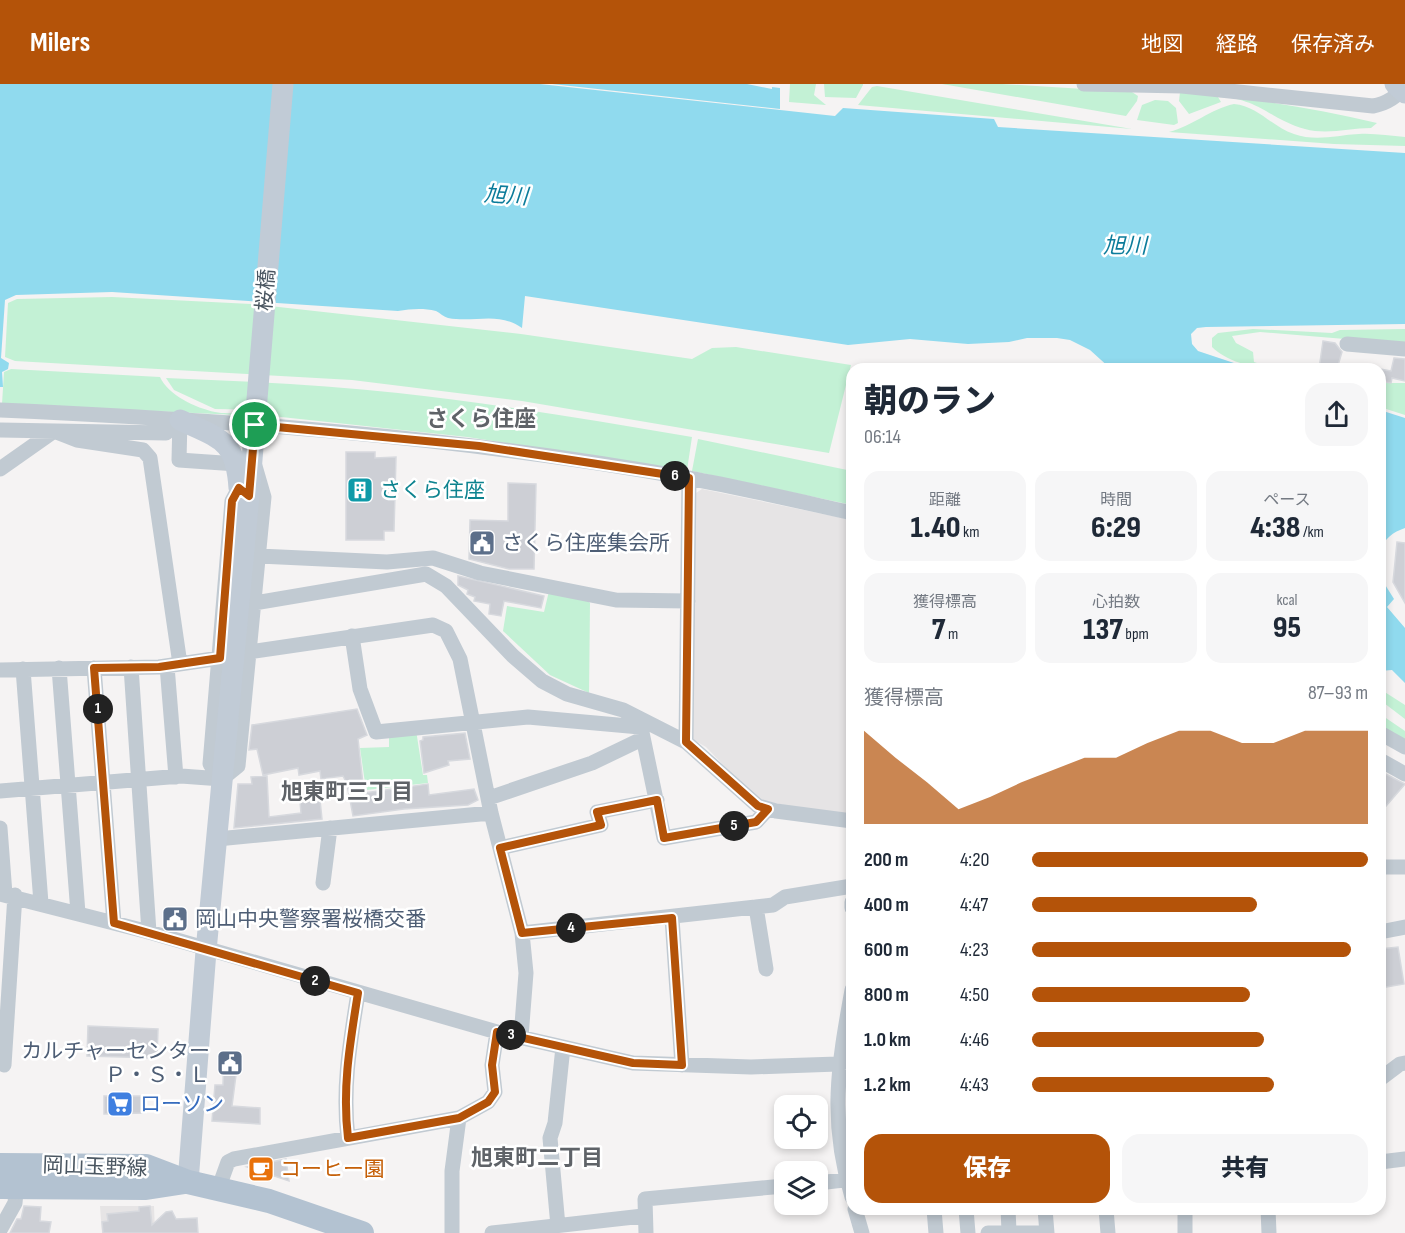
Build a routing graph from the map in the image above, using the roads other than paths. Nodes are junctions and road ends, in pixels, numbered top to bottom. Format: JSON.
{"nodes":[{"id":1,"x":283,"y":84,"type":"edge"},
{"id":2,"x":1084,"y":84,"type":"edge"},
{"id":3,"x":1402,"y":88,"type":"edge"},
{"id":4,"x":1347,"y":344,"type":"dead end"},
{"id":5,"x":1405,"y":349,"type":"edge"},
{"id":6,"x":0,"y":410,"type":"edge"},
{"id":7,"x":255,"y":416,"type":"junction"},
{"id":8,"x":180,"y":420,"type":"junction"},
{"id":9,"x":0,"y":430,"type":"edge"},
{"id":10,"x":54,"y":431,"type":"junction"},
{"id":11,"x":245,"y":461,"type":"junction"},
{"id":12,"x":0,"y":469,"type":"edge"},
{"id":13,"x":689,"y":478,"type":"junction"},
{"id":14,"x":244,"y":492,"type":"junction"},
{"id":15,"x":846,"y":512,"type":"edge"},
{"id":16,"x":259,"y":556,"type":"junction"},
{"id":17,"x":688,"y":601,"type":"junction"},
{"id":18,"x":254,"y":603,"type":"junction"},
{"id":19,"x":352,"y":636,"type":"junction"},
{"id":20,"x":249,"y":652,"type":"junction"},
{"id":21,"x":220,"y":658,"type":"junction"},
{"id":22,"x":173,"y":665,"type":"junction"},
{"id":23,"x":131,"y":667,"type":"junction"},
{"id":24,"x":59,"y":668,"type":"junction"},
{"id":25,"x":94,"y":668,"type":"junction"},
{"id":26,"x":22,"y":669,"type":"junction"},
{"id":27,"x":0,"y":670,"type":"edge"},
{"id":28,"x":473,"y":723,"type":"junction"},
{"id":29,"x":640,"y":728,"type":"junction"},
{"id":30,"x":1386,"y":736,"type":"edge"},
{"id":31,"x":686,"y":742,"type":"junction"},
{"id":32,"x":1405,"y":747,"type":"edge"},
{"id":33,"x":1386,"y":763,"type":"edge"},
{"id":34,"x":1405,"y":774,"type":"edge"},
{"id":35,"x":176,"y":777,"type":"junction"},
{"id":36,"x":140,"y":779,"type":"junction"},
{"id":37,"x":222,"y":780,"type":"junction"},
{"id":38,"x":104,"y":782,"type":"junction"},
{"id":39,"x":68,"y":785,"type":"junction"},
{"id":40,"x":32,"y":788,"type":"junction"},
{"id":41,"x":0,"y":790,"type":"edge"},
{"id":42,"x":657,"y":800,"type":"junction"},
{"id":43,"x":490,"y":806,"type":"junction"},
{"id":44,"x":768,"y":809,"type":"junction"},
{"id":45,"x":846,"y":820,"type":"edge"},
{"id":46,"x":0,"y":828,"type":"edge"},
{"id":47,"x":330,"y":828,"type":"junction"},
{"id":48,"x":217,"y":839,"type":"junction"},
{"id":49,"x":500,"y":848,"type":"junction"},
{"id":50,"x":1386,"y":867,"type":"edge"},
{"id":51,"x":1405,"y":867,"type":"edge"},
{"id":52,"x":324,"y":883,"type":"dead end"},
{"id":53,"x":846,"y":887,"type":"edge"},
{"id":54,"x":6,"y":894,"type":"edge"},
{"id":55,"x":41,"y":903,"type":"junction"},
{"id":56,"x":756,"y":907,"type":"junction"},
{"id":57,"x":78,"y":913,"type":"junction"},
{"id":58,"x":672,"y":918,"type":"junction"},
{"id":59,"x":114,"y":923,"type":"junction"},
{"id":60,"x":1405,"y":927,"type":"edge"},
{"id":61,"x":1386,"y":931,"type":"edge"},
{"id":62,"x":149,"y":932,"type":"junction"},
{"id":63,"x":522,"y":933,"type":"junction"},
{"id":64,"x":206,"y":951,"type":"junction"},
{"id":65,"x":766,"y":969,"type":"dead end"},
{"id":66,"x":358,"y":993,"type":"junction"},
{"id":67,"x":497,"y":1032,"type":"junction"},
{"id":68,"x":521,"y":1037,"type":"junction"},
{"id":69,"x":563,"y":1047,"type":"junction"},
{"id":70,"x":845,"y":1062,"type":"edge"},
{"id":71,"x":1405,"y":1063,"type":"edge"},
{"id":72,"x":4,"y":1065,"type":"dead end"},
{"id":73,"x":682,"y":1065,"type":"junction"},
{"id":74,"x":1386,"y":1074,"type":"edge"},
{"id":75,"x":459,"y":1118,"type":"junction"},
{"id":76,"x":348,"y":1138,"type":"junction"},
{"id":77,"x":1405,"y":1159,"type":"edge"},
{"id":78,"x":1386,"y":1161,"type":"edge"},
{"id":79,"x":846,"y":1166,"type":"edge"},
{"id":80,"x":9,"y":1176,"type":"edge"},
{"id":81,"x":846,"y":1179,"type":"edge"},
{"id":82,"x":188,"y":1182,"type":"junction"},
{"id":83,"x":828,"y":1182,"type":"edge"},
{"id":84,"x":219,"y":1187,"type":"junction"},
{"id":85,"x":774,"y":1187,"type":"edge"},
{"id":86,"x":857,"y":1215,"type":"edge"},
{"id":87,"x":934,"y":1215,"type":"edge"},
{"id":88,"x":966,"y":1215,"type":"edge"},
{"id":89,"x":1008,"y":1215,"type":"edge"},
{"id":90,"x":1046,"y":1215,"type":"edge"},
{"id":91,"x":1106,"y":1215,"type":"edge"},
{"id":92,"x":1185,"y":1215,"type":"edge"},
{"id":93,"x":1268,"y":1215,"type":"edge"},
{"id":94,"x":644,"y":1216,"type":"junction"},
{"id":95,"x":558,"y":1226,"type":"junction"},
{"id":96,"x":336,"y":1229,"type":"edge"},
{"id":97,"x":0,"y":1230,"type":"edge"},
{"id":98,"x":1009,"y":1231,"type":"junction"},
{"id":99,"x":362,"y":1233,"type":"edge"},
{"id":100,"x":452,"y":1233,"type":"edge"},
{"id":101,"x":492,"y":1233,"type":"edge"},
{"id":102,"x":646,"y":1233,"type":"edge"},
{"id":103,"x":862,"y":1233,"type":"edge"},
{"id":104,"x":936,"y":1233,"type":"edge"},
{"id":105,"x":968,"y":1233,"type":"edge"},
{"id":106,"x":988,"y":1233,"type":"edge"},
{"id":107,"x":1040,"y":1233,"type":"edge"},
{"id":108,"x":1047,"y":1233,"type":"edge"},
{"id":109,"x":1108,"y":1233,"type":"edge"},
{"id":110,"x":1185,"y":1233,"type":"edge"},
{"id":111,"x":1269,"y":1233,"type":"edge"}],
"edges":[{"from":1,"to":7,"type":"street","name":"桜橋"},
{"from":2,"to":3,"type":"street"},
{"from":4,"to":5,"type":"street"},
{"from":6,"to":8,"type":"street"},
{"from":7,"to":8,"type":"street"},
{"from":7,"to":11,"type":"street","name":"桜橋"},
{"from":7,"to":13,"type":"street"},
{"from":8,"to":10,"type":"street"},
{"from":8,"to":11,"type":"street"},
{"from":8,"to":11,"type":"street"},
{"from":9,"to":10,"type":"street"},
{"from":10,"to":12,"type":"street"},
{"from":10,"to":22,"type":"street"},
{"from":11,"to":14,"type":"street","name":"桜橋"},
{"from":11,"to":16,"type":"street"},
{"from":13,"to":15,"type":"street"},
{"from":13,"to":17,"type":"street"},
{"from":14,"to":21,"type":"street"},
{"from":14,"to":37,"type":"street","name":"桜橋"},
{"from":16,"to":17,"type":"street"},
{"from":16,"to":18,"type":"street"},
{"from":17,"to":31,"type":"street"},
{"from":18,"to":20,"type":"street"},
{"from":18,"to":29,"type":"street"},
{"from":19,"to":20,"type":"street"},
{"from":19,"to":28,"type":"street"},
{"from":19,"to":28,"type":"street"},
{"from":20,"to":37,"type":"street"},
{"from":21,"to":22,"type":"street"},
{"from":21,"to":37,"type":"street"},
{"from":22,"to":23,"type":"street"},
{"from":22,"to":35,"type":"street"},
{"from":23,"to":25,"type":"street"},
{"from":23,"to":36,"type":"street"},
{"from":24,"to":25,"type":"street"},
{"from":24,"to":26,"type":"street"},
{"from":24,"to":39,"type":"street"},
{"from":25,"to":38,"type":"street"},
{"from":26,"to":27,"type":"street"},
{"from":26,"to":40,"type":"street"},
{"from":28,"to":29,"type":"street"},
{"from":28,"to":43,"type":"street"},
{"from":29,"to":31,"type":"street"},
{"from":29,"to":42,"type":"street"},
{"from":29,"to":43,"type":"street"},
{"from":30,"to":32,"type":"street"},
{"from":31,"to":44,"type":"street"},
{"from":33,"to":34,"type":"street"},
{"from":35,"to":36,"type":"street"},
{"from":35,"to":37,"type":"street"},
{"from":36,"to":38,"type":"street"},
{"from":36,"to":62,"type":"street"},
{"from":37,"to":48,"type":"street","name":"桜橋"},
{"from":38,"to":39,"type":"street"},
{"from":38,"to":59,"type":"street"},
{"from":39,"to":40,"type":"street"},
{"from":39,"to":57,"type":"street"},
{"from":40,"to":41,"type":"street"},
{"from":40,"to":55,"type":"street"},
{"from":42,"to":44,"type":"street"},
{"from":42,"to":49,"type":"street"},
{"from":43,"to":47,"type":"street"},
{"from":43,"to":49,"type":"street"},
{"from":44,"to":45,"type":"street"},
{"from":46,"to":54,"type":"street"},
{"from":47,"to":48,"type":"street"},
{"from":47,"to":52,"type":"street"},
{"from":48,"to":64,"type":"street","name":"桜橋"},
{"from":49,"to":63,"type":"street"},
{"from":50,"to":51,"type":"street"},
{"from":53,"to":56,"type":"street"},
{"from":54,"to":55,"type":"street"},
{"from":54,"to":72,"type":"street"},
{"from":55,"to":57,"type":"street"},
{"from":56,"to":58,"type":"street"},
{"from":56,"to":65,"type":"street"},
{"from":57,"to":59,"type":"street"},
{"from":58,"to":63,"type":"street"},
{"from":58,"to":73,"type":"street"},
{"from":59,"to":62,"type":"street"},
{"from":60,"to":61,"type":"street"},
{"from":62,"to":64,"type":"street"},
{"from":63,"to":68,"type":"street"},
{"from":64,"to":66,"type":"street"},
{"from":64,"to":82,"type":"street","name":"桜橋"},
{"from":66,"to":67,"type":"street"},
{"from":66,"to":76,"type":"street"},
{"from":67,"to":68,"type":"street"},
{"from":67,"to":75,"type":"street"},
{"from":68,"to":69,"type":"street"},
{"from":69,"to":73,"type":"street"},
{"from":69,"to":95,"type":"street"},
{"from":70,"to":73,"type":"street"},
{"from":70,"to":79,"type":"street"},
{"from":71,"to":74,"type":"street"},
{"from":75,"to":76,"type":"street"},
{"from":75,"to":100,"type":"street"},
{"from":76,"to":84,"type":"street"},
{"from":77,"to":78,"type":"street"},
{"from":80,"to":82,"type":"main road","name":"岡山玉野線"},
{"from":80,"to":97,"type":"street"},
{"from":81,"to":83,"type":"street"},
{"from":82,"to":84,"type":"main road","name":"岡山玉野線"},
{"from":84,"to":96,"type":"main road","name":"岡山玉野線"},
{"from":85,"to":94,"type":"street"},
{"from":86,"to":103,"type":"street"},
{"from":87,"to":104,"type":"street"},
{"from":88,"to":105,"type":"street"},
{"from":89,"to":98,"type":"street"},
{"from":90,"to":108,"type":"street"},
{"from":91,"to":109,"type":"street"},
{"from":92,"to":110,"type":"street"},
{"from":93,"to":111,"type":"street"},
{"from":94,"to":95,"type":"street"},
{"from":94,"to":102,"type":"street"},
{"from":95,"to":101,"type":"street"},
{"from":96,"to":99,"type":"main road","name":"岡山玉野線"},
{"from":98,"to":106,"type":"street"},
{"from":98,"to":107,"type":"street"}]}
